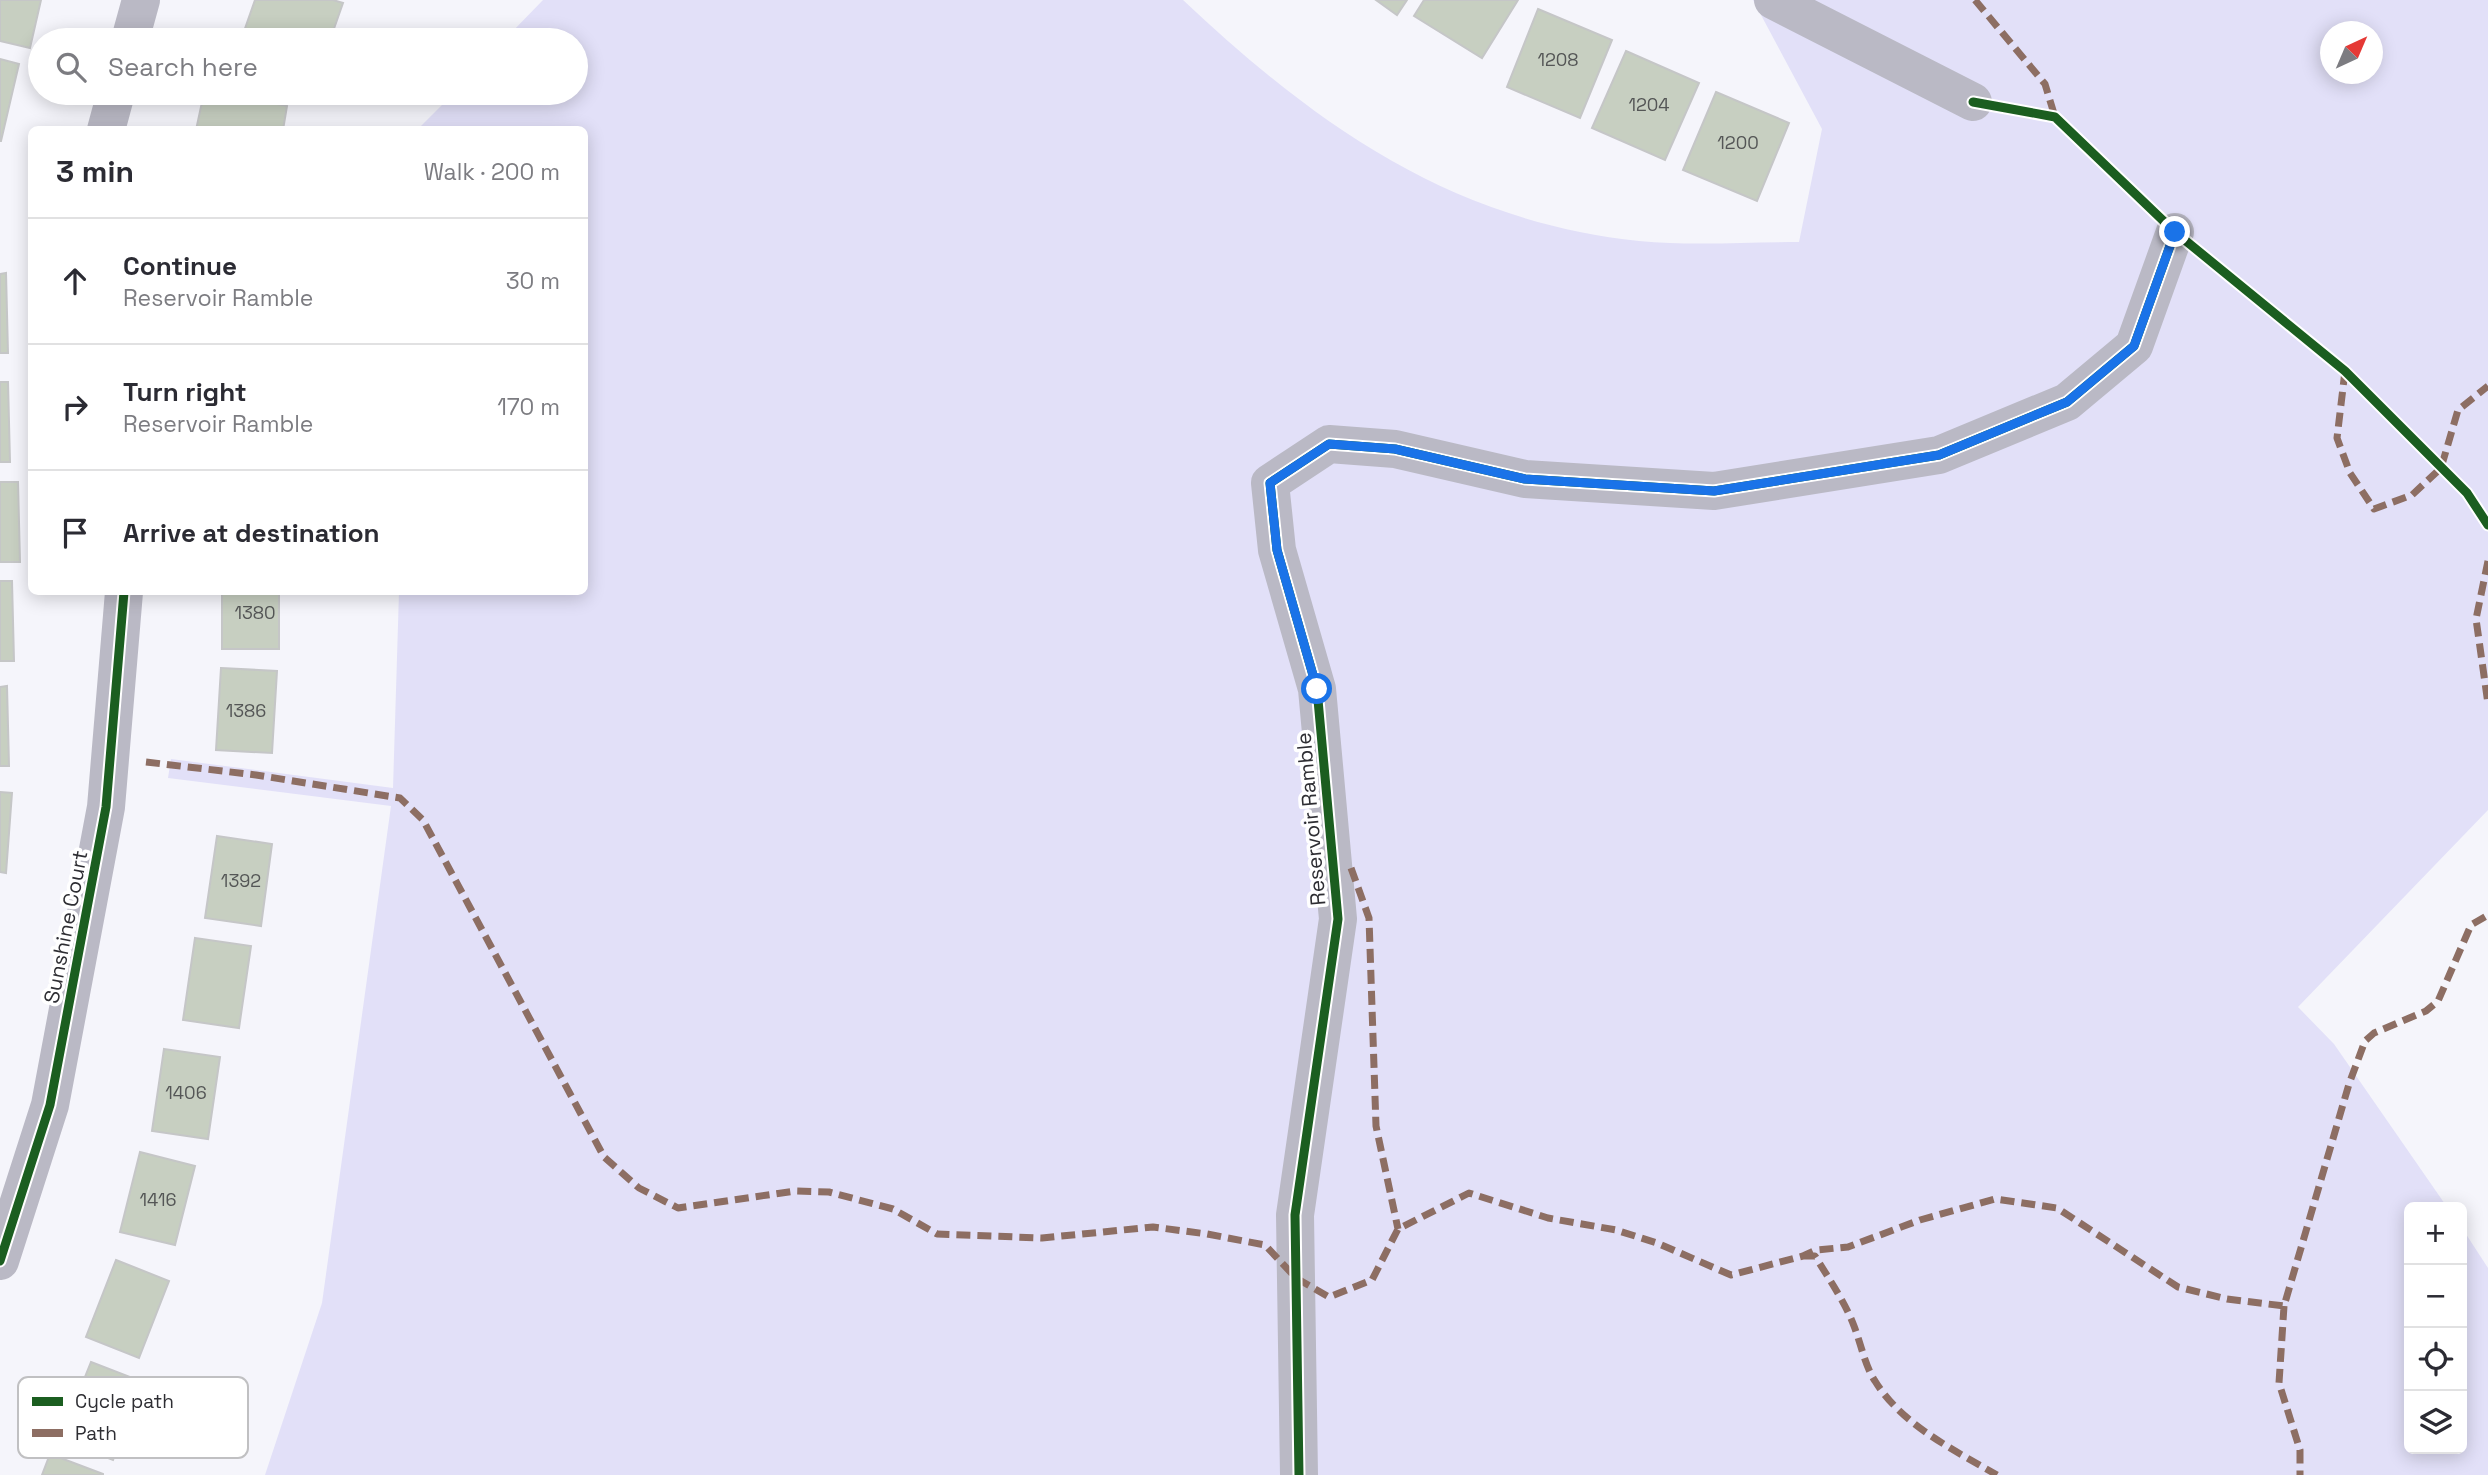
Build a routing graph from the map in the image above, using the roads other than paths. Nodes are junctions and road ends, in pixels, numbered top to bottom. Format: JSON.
{"nodes":[{"id":1,"x":141,"y":0,"type":"edge"},
{"id":2,"x":1773,"y":0,"type":"edge"},
{"id":3,"x":133,"y":28,"type":"edge"},
{"id":4,"x":1973,"y":102,"type":"dead end"},
{"id":5,"x":113,"y":105,"type":"edge"},
{"id":6,"x":107,"y":126,"type":"edge"},
{"id":7,"x":2175,"y":232,"type":"dead end"},
{"id":8,"x":124,"y":595,"type":"edge"},
{"id":9,"x":0,"y":1261,"type":"edge"},
{"id":10,"x":1298,"y":1475,"type":"edge"}],
"edges":[{"from":1,"to":3,"type":"street"},
{"from":2,"to":4,"type":"street"},
{"from":5,"to":6,"type":"street"},
{"from":7,"to":10,"type":"street","name":"Reservoir Ramble"},
{"from":8,"to":9,"type":"street","name":"Sunshine Court"}]}
